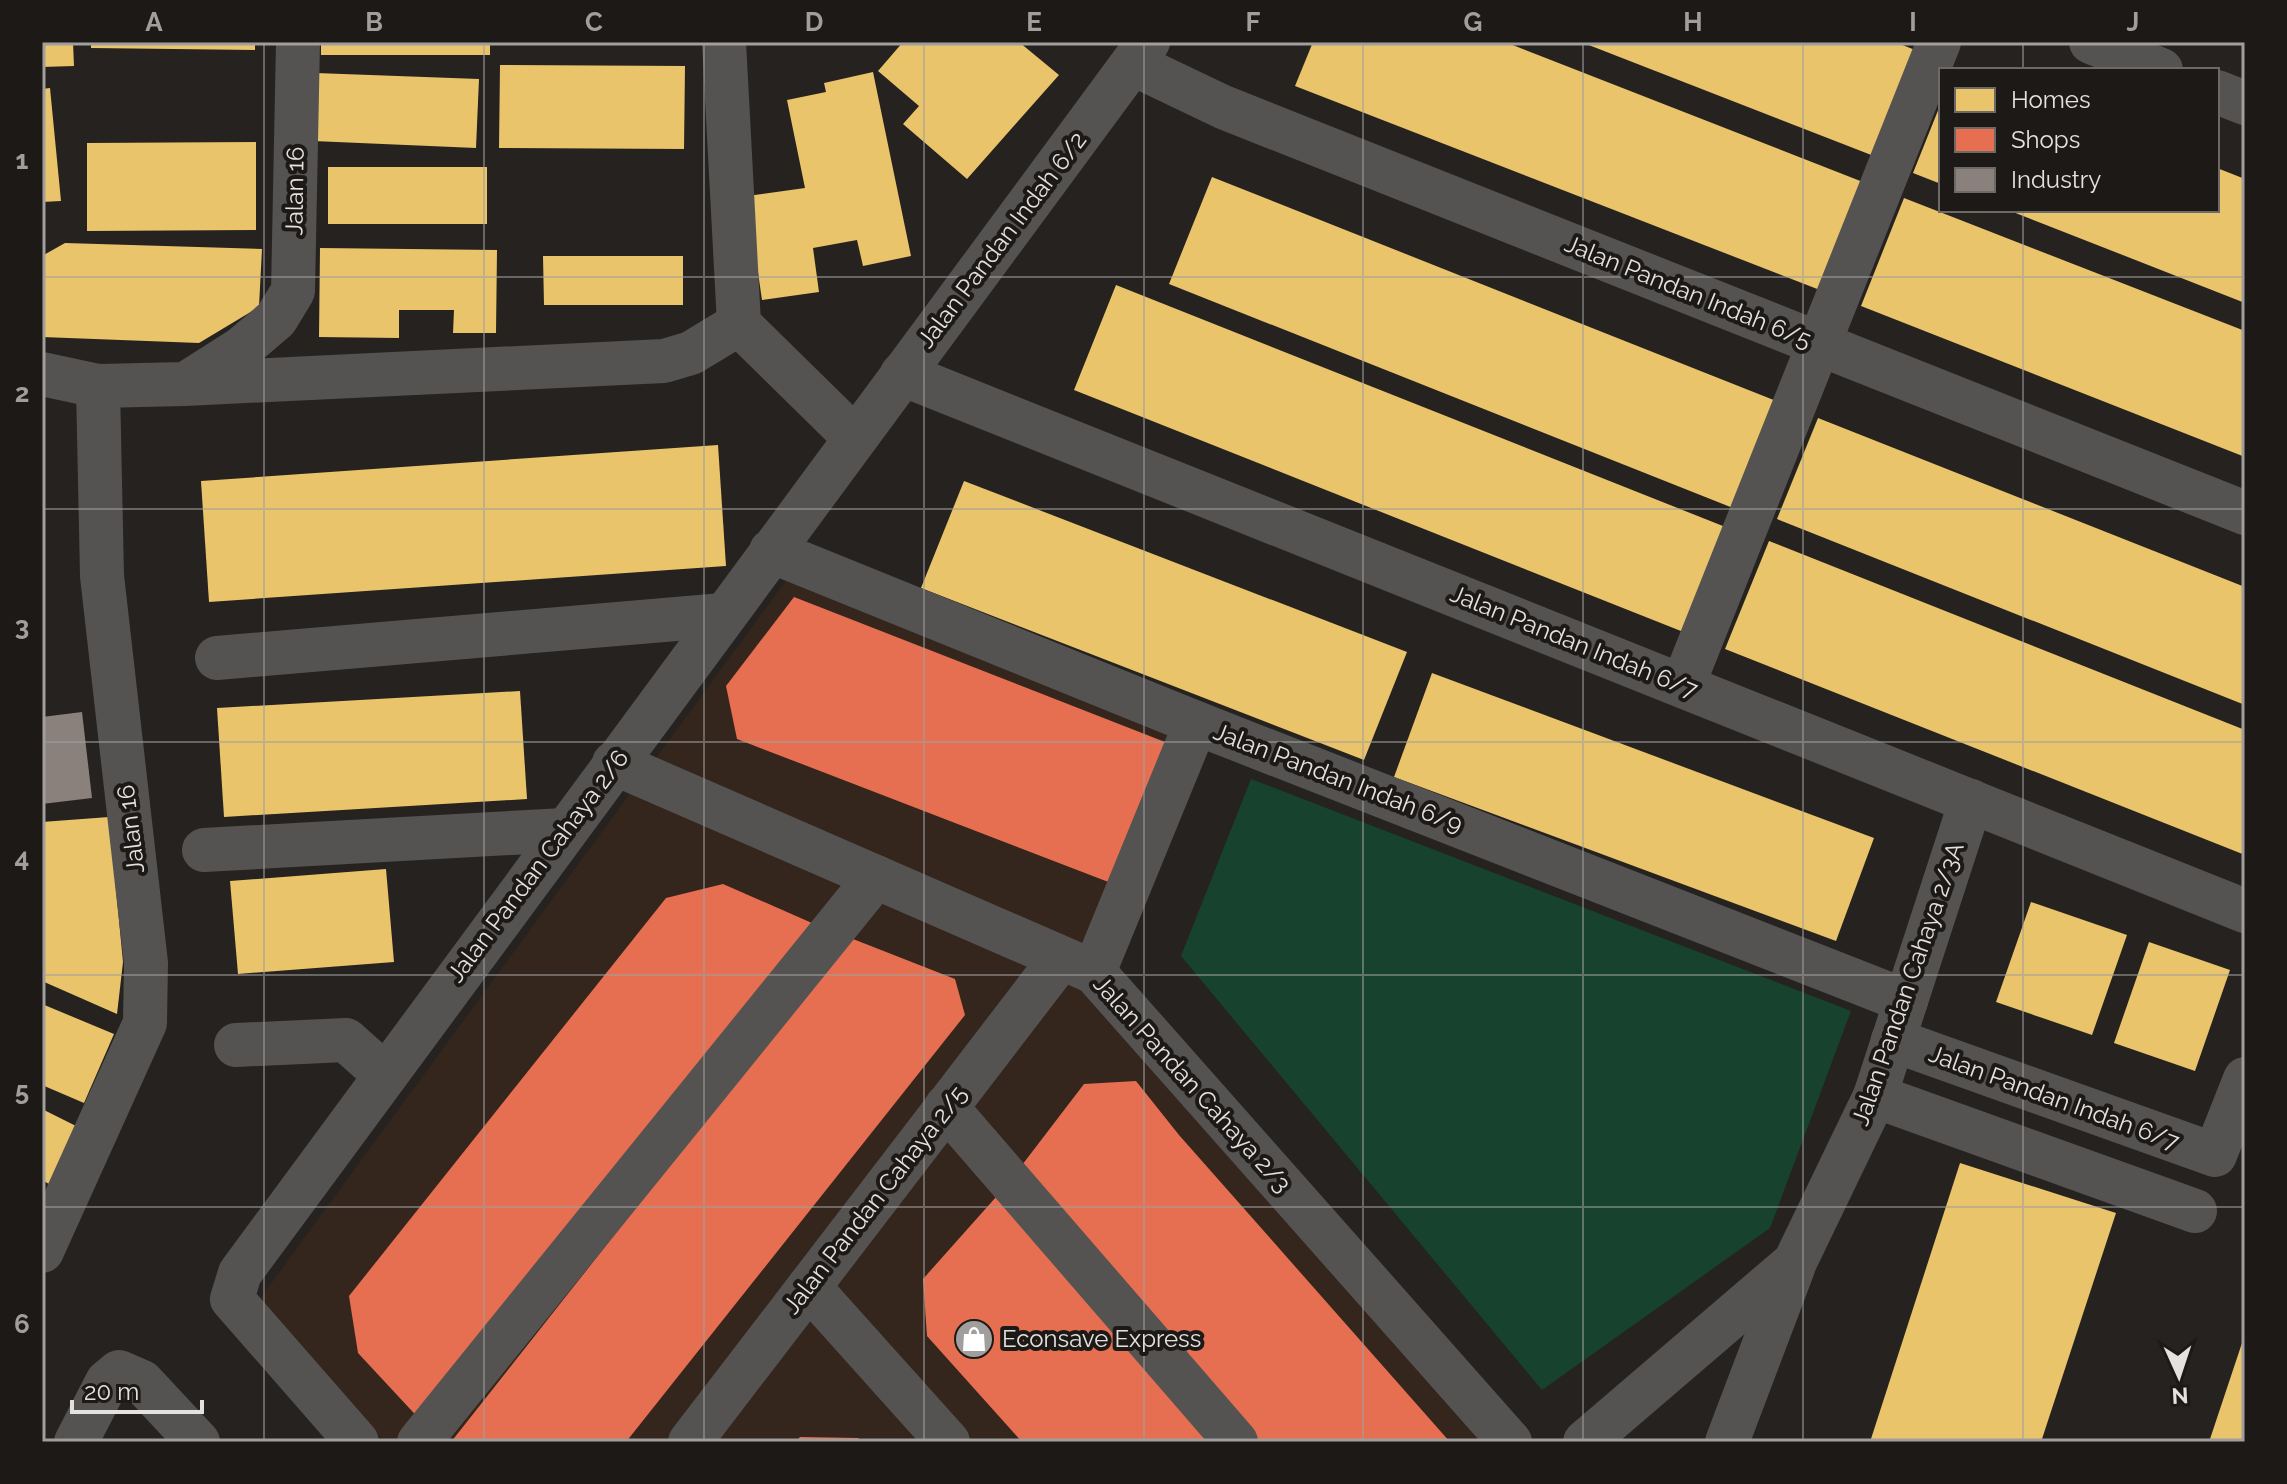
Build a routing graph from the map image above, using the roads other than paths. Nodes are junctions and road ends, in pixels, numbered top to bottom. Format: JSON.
{"nodes":[{"id":1,"x":298,"y":42,"type":"edge"},
{"id":2,"x":724,"y":42,"type":"edge"},
{"id":3,"x":1939,"y":42,"type":"edge"},
{"id":4,"x":2091,"y":42,"type":"edge"},
{"id":5,"x":1141,"y":53,"type":"edge"},
{"id":6,"x":2156,"y":68,"type":"edge"},
{"id":7,"x":2219,"y":93,"type":"edge"},
{"id":8,"x":2245,"y":103,"type":"edge"},
{"id":9,"x":739,"y":324,"type":"junction"},
{"id":10,"x":1819,"y":344,"type":"junction"},
{"id":11,"x":42,"y":374,"type":"edge"},
{"id":12,"x":902,"y":374,"type":"junction"},
{"id":13,"x":185,"y":384,"type":"junction"},
{"id":14,"x":98,"y":386,"type":"junction"},
{"id":15,"x":855,"y":438,"type":"junction"},
{"id":16,"x":2245,"y":513,"type":"edge"},
{"id":17,"x":771,"y":551,"type":"junction"},
{"id":18,"x":723,"y":615,"type":"junction"},
{"id":19,"x":217,"y":658,"type":"dead end"},
{"id":20,"x":1683,"y":685,"type":"junction"},
{"id":21,"x":1196,"y":723,"type":"junction"},
{"id":22,"x":614,"y":763,"type":"junction"},
{"id":23,"x":1971,"y":801,"type":"junction"},
{"id":24,"x":565,"y":830,"type":"junction"},
{"id":25,"x":204,"y":850,"type":"dead end"},
{"id":26,"x":876,"y":877,"type":"junction"},
{"id":27,"x":2245,"y":911,"type":"edge"},
{"id":28,"x":1078,"y":965,"type":"junction"},
{"id":29,"x":1900,"y":1020,"type":"junction"},
{"id":30,"x":236,"y":1045,"type":"dead end"},
{"id":31,"x":384,"y":1074,"type":"junction"},
{"id":32,"x":2245,"y":1079,"type":"edge"},
{"id":33,"x":1875,"y":1096,"type":"junction"},
{"id":34,"x":946,"y":1107,"type":"junction"},
{"id":35,"x":2195,"y":1211,"type":"dead end"},
{"id":36,"x":42,"y":1251,"type":"edge"},
{"id":37,"x":1795,"y":1262,"type":"junction"},
{"id":38,"x":809,"y":1287,"type":"junction"},
{"id":39,"x":344,"y":1437,"type":"edge"},
{"id":40,"x":1505,"y":1440,"type":"edge"},
{"id":41,"x":76,"y":1442,"type":"edge"},
{"id":42,"x":198,"y":1442,"type":"edge"},
{"id":43,"x":419,"y":1442,"type":"edge"},
{"id":44,"x":690,"y":1442,"type":"edge"},
{"id":45,"x":948,"y":1442,"type":"edge"},
{"id":46,"x":1236,"y":1442,"type":"edge"},
{"id":47,"x":1585,"y":1442,"type":"edge"},
{"id":48,"x":1727,"y":1442,"type":"edge"}],
"edges":[{"from":1,"to":13,"type":"street","name":"Jalan 16"},
{"from":2,"to":9,"type":"street"},
{"from":3,"to":10,"type":"street"},
{"from":4,"to":6,"type":"street"},
{"from":5,"to":10,"type":"street","name":"Jalan Pandan Indah 6/5"},
{"from":5,"to":12,"type":"street","name":"Jalan Pandan Indah 6/2"},
{"from":7,"to":8,"type":"street"},
{"from":9,"to":13,"type":"street"},
{"from":9,"to":15,"type":"street"},
{"from":10,"to":16,"type":"street","name":"Jalan Pandan Indah 6/5"},
{"from":10,"to":20,"type":"street"},
{"from":11,"to":14,"type":"street"},
{"from":12,"to":15,"type":"street","name":"Jalan Pandan Indah 6/2"},
{"from":12,"to":20,"type":"street","name":"Jalan Pandan Indah 6/7"},
{"from":13,"to":14,"type":"street"},
{"from":14,"to":36,"type":"street","name":"Jalan 16"},
{"from":15,"to":17,"type":"street","name":"Jalan Pandan Cahaya 2/6"},
{"from":17,"to":18,"type":"street","name":"Jalan Pandan Cahaya 2/6"},
{"from":17,"to":21,"type":"street","name":"Jalan Pandan Indah 6/9"},
{"from":18,"to":19,"type":"street"},
{"from":18,"to":22,"type":"street","name":"Jalan Pandan Cahaya 2/6"},
{"from":20,"to":23,"type":"street","name":"Jalan Pandan Indah 6/7"},
{"from":21,"to":28,"type":"street","name":"Jalan Pandan Cahaya 2/5"},
{"from":21,"to":29,"type":"street","name":"Jalan Pandan Indah 6/9"},
{"from":22,"to":24,"type":"street","name":"Jalan Pandan Cahaya 2/6"},
{"from":22,"to":26,"type":"street","name":"Jalan Pandan Cahaya 2/3"},
{"from":23,"to":27,"type":"street","name":"Jalan Pandan Indah 6/7"},
{"from":23,"to":29,"type":"street","name":"Jalan Pandan Cahaya 2/3A"},
{"from":24,"to":25,"type":"street"},
{"from":24,"to":31,"type":"street","name":"Jalan Pandan Cahaya 2/6"},
{"from":26,"to":28,"type":"street","name":"Jalan Pandan Cahaya 2/3"},
{"from":26,"to":43,"type":"street"},
{"from":28,"to":34,"type":"street","name":"Jalan Pandan Cahaya 2/5"},
{"from":28,"to":40,"type":"street","name":"Jalan Pandan Cahaya 2/3"},
{"from":29,"to":32,"type":"street","name":"Jalan Pandan Indah 6/7"},
{"from":29,"to":33,"type":"street","name":"Jalan Pandan Cahaya 2/3A"},
{"from":30,"to":31,"type":"street"},
{"from":31,"to":39,"type":"street","name":"Jalan Pandan Cahaya 2/6"},
{"from":33,"to":35,"type":"street"},
{"from":33,"to":37,"type":"street","name":"Jalan Pandan Cahaya 2/3A"},
{"from":34,"to":38,"type":"street","name":"Jalan Pandan Cahaya 2/5"},
{"from":34,"to":46,"type":"street"},
{"from":37,"to":47,"type":"street","name":"Jalan Pandan Cahaya 2/3A"},
{"from":37,"to":48,"type":"street"},
{"from":38,"to":44,"type":"street","name":"Jalan Pandan Cahaya 2/5"},
{"from":38,"to":45,"type":"street"},
{"from":41,"to":42,"type":"street"}]}
